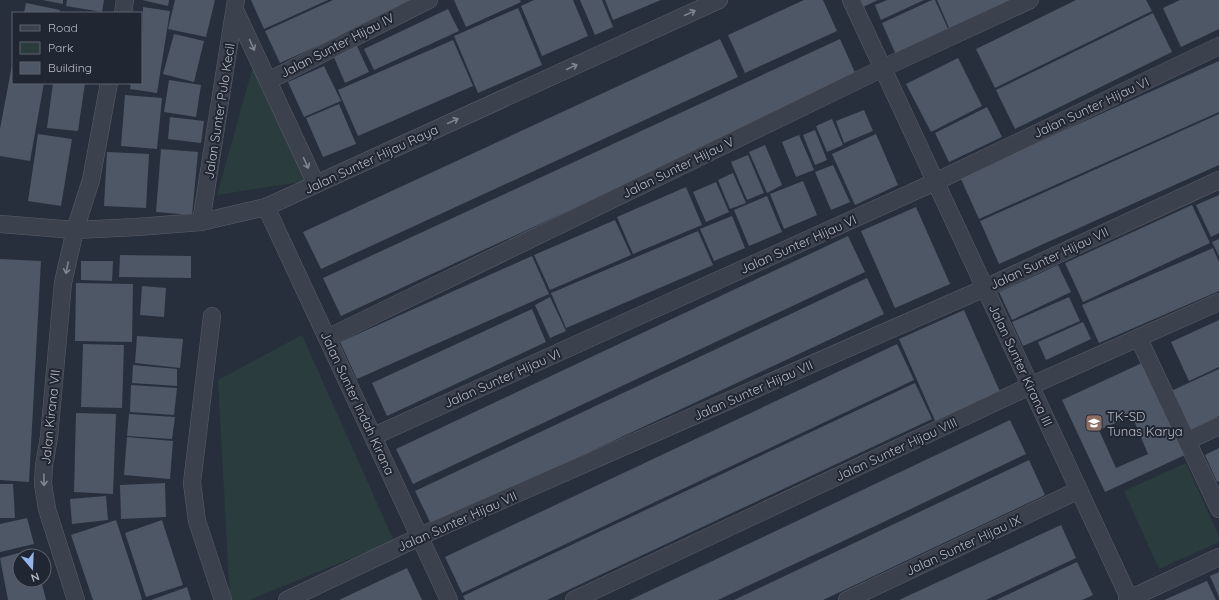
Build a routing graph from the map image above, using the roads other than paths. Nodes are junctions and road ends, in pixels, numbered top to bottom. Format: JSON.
{"nodes":[{"id":1,"x":125,"y":0,"type":"edge"},
{"id":2,"x":429,"y":0,"type":"edge"},
{"id":3,"x":719,"y":0,"type":"edge"},
{"id":4,"x":851,"y":0,"type":"edge"},
{"id":5,"x":1030,"y":0,"type":"edge"},
{"id":6,"x":236,"y":5,"type":"edge"},
{"id":7,"x":123,"y":12,"type":"edge"},
{"id":8,"x":1219,"y":46,"type":"edge"},
{"id":9,"x":883,"y":68,"type":"junction"},
{"id":10,"x":268,"y":81,"type":"junction"},
{"id":11,"x":108,"y":84,"type":"edge"},
{"id":12,"x":1219,"y":180,"type":"edge"},
{"id":13,"x":935,"y":182,"type":"junction"},
{"id":14,"x":316,"y":184,"type":"junction"},
{"id":15,"x":266,"y":207,"type":"junction"},
{"id":16,"x":201,"y":222,"type":"junction"},
{"id":17,"x":0,"y":224,"type":"edge"},
{"id":18,"x":75,"y":230,"type":"junction"},
{"id":19,"x":985,"y":288,"type":"junction"},
{"id":20,"x":1219,"y":302,"type":"edge"},
{"id":21,"x":212,"y":316,"type":"dead end"},
{"id":22,"x":327,"y":338,"type":"junction"},
{"id":23,"x":1139,"y":339,"type":"junction"},
{"id":24,"x":1030,"y":386,"type":"junction"},
{"id":25,"x":1219,"y":426,"type":"edge"},
{"id":26,"x":374,"y":436,"type":"junction"},
{"id":27,"x":1187,"y":441,"type":"junction"},
{"id":28,"x":1079,"y":490,"type":"junction"},
{"id":29,"x":1219,"y":509,"type":"edge"},
{"id":30,"x":420,"y":536,"type":"junction"},
{"id":31,"x":1219,"y":557,"type":"edge"},
{"id":32,"x":76,"y":600,"type":"edge"},
{"id":33,"x":223,"y":600,"type":"edge"},
{"id":34,"x":287,"y":600,"type":"edge"},
{"id":35,"x":450,"y":600,"type":"edge"},
{"id":36,"x":574,"y":600,"type":"edge"},
{"id":37,"x":848,"y":600,"type":"edge"},
{"id":38,"x":1129,"y":600,"type":"edge"}],
"edges":[{"from":1,"to":7,"type":"street"},
{"from":2,"to":10,"type":"street","name":"Jalan Sunter Hijau IV"},
{"from":14,"to":3,"type":"street","name":"Jalan Sunter Hijau Raya","one_way":true},
{"from":4,"to":9,"type":"street","name":"Jalan Sunter Kirana III"},
{"from":5,"to":9,"type":"street","name":"Jalan Sunter Hijau V"},
{"from":6,"to":10,"type":"street","name":"Jalan Sunter Hijau IV","one_way":true},
{"from":6,"to":16,"type":"street","name":"Jalan Sunter Pulo Kecil"},
{"from":8,"to":13,"type":"street","name":"Jalan Sunter Hijau VI"},
{"from":9,"to":13,"type":"street","name":"Jalan Sunter Kirana III"},
{"from":9,"to":22,"type":"street","name":"Jalan Sunter Hijau V"},
{"from":10,"to":14,"type":"street","name":"Jalan Sunter Hijau IV","one_way":true},
{"from":11,"to":18,"type":"street","name":"Jalan Kirana VII"},
{"from":12,"to":19,"type":"street","name":"Jalan Sunter Hijau VII"},
{"from":13,"to":19,"type":"street","name":"Jalan Sunter Kirana III"},
{"from":13,"to":26,"type":"street","name":"Jalan Sunter Hijau VI"},
{"from":14,"to":15,"type":"street","name":"Jalan Sunter Hijau Raya"},
{"from":15,"to":16,"type":"street","name":"Jalan Sunter Hijau Raya"},
{"from":15,"to":22,"type":"street","name":"Jalan Sunter Indah Kirana"},
{"from":16,"to":18,"type":"street","name":"Jalan Sunter Hijau Raya"},
{"from":17,"to":18,"type":"street","name":"Jalan Sunter Hijau Raya"},
{"from":18,"to":32,"type":"street","name":"Jalan Kirana VII","one_way":true},
{"from":19,"to":24,"type":"street","name":"Jalan Sunter Kirana III"},
{"from":19,"to":30,"type":"street","name":"Jalan Sunter Hijau VII"},
{"from":20,"to":23,"type":"street","name":"Jalan Sunter Hijau VIII"},
{"from":21,"to":33,"type":"street"},
{"from":22,"to":26,"type":"street","name":"Jalan Sunter Indah Kirana"},
{"from":23,"to":24,"type":"street","name":"Jalan Sunter Hijau VIII"},
{"from":23,"to":27,"type":"street"},
{"from":24,"to":28,"type":"street","name":"Jalan Sunter Kirana III"},
{"from":24,"to":36,"type":"street","name":"Jalan Sunter Hijau VIII"},
{"from":25,"to":27,"type":"street"},
{"from":26,"to":30,"type":"street","name":"Jalan Sunter Indah Kirana"},
{"from":27,"to":29,"type":"street"},
{"from":28,"to":37,"type":"street","name":"Jalan Sunter Hijau IX"},
{"from":28,"to":38,"type":"street","name":"Jalan Sunter Kirana III"},
{"from":30,"to":34,"type":"street","name":"Jalan Sunter Hijau VII"},
{"from":30,"to":35,"type":"street","name":"Jalan Sunter Indah Kirana"},
{"from":31,"to":38,"type":"street"}]}
